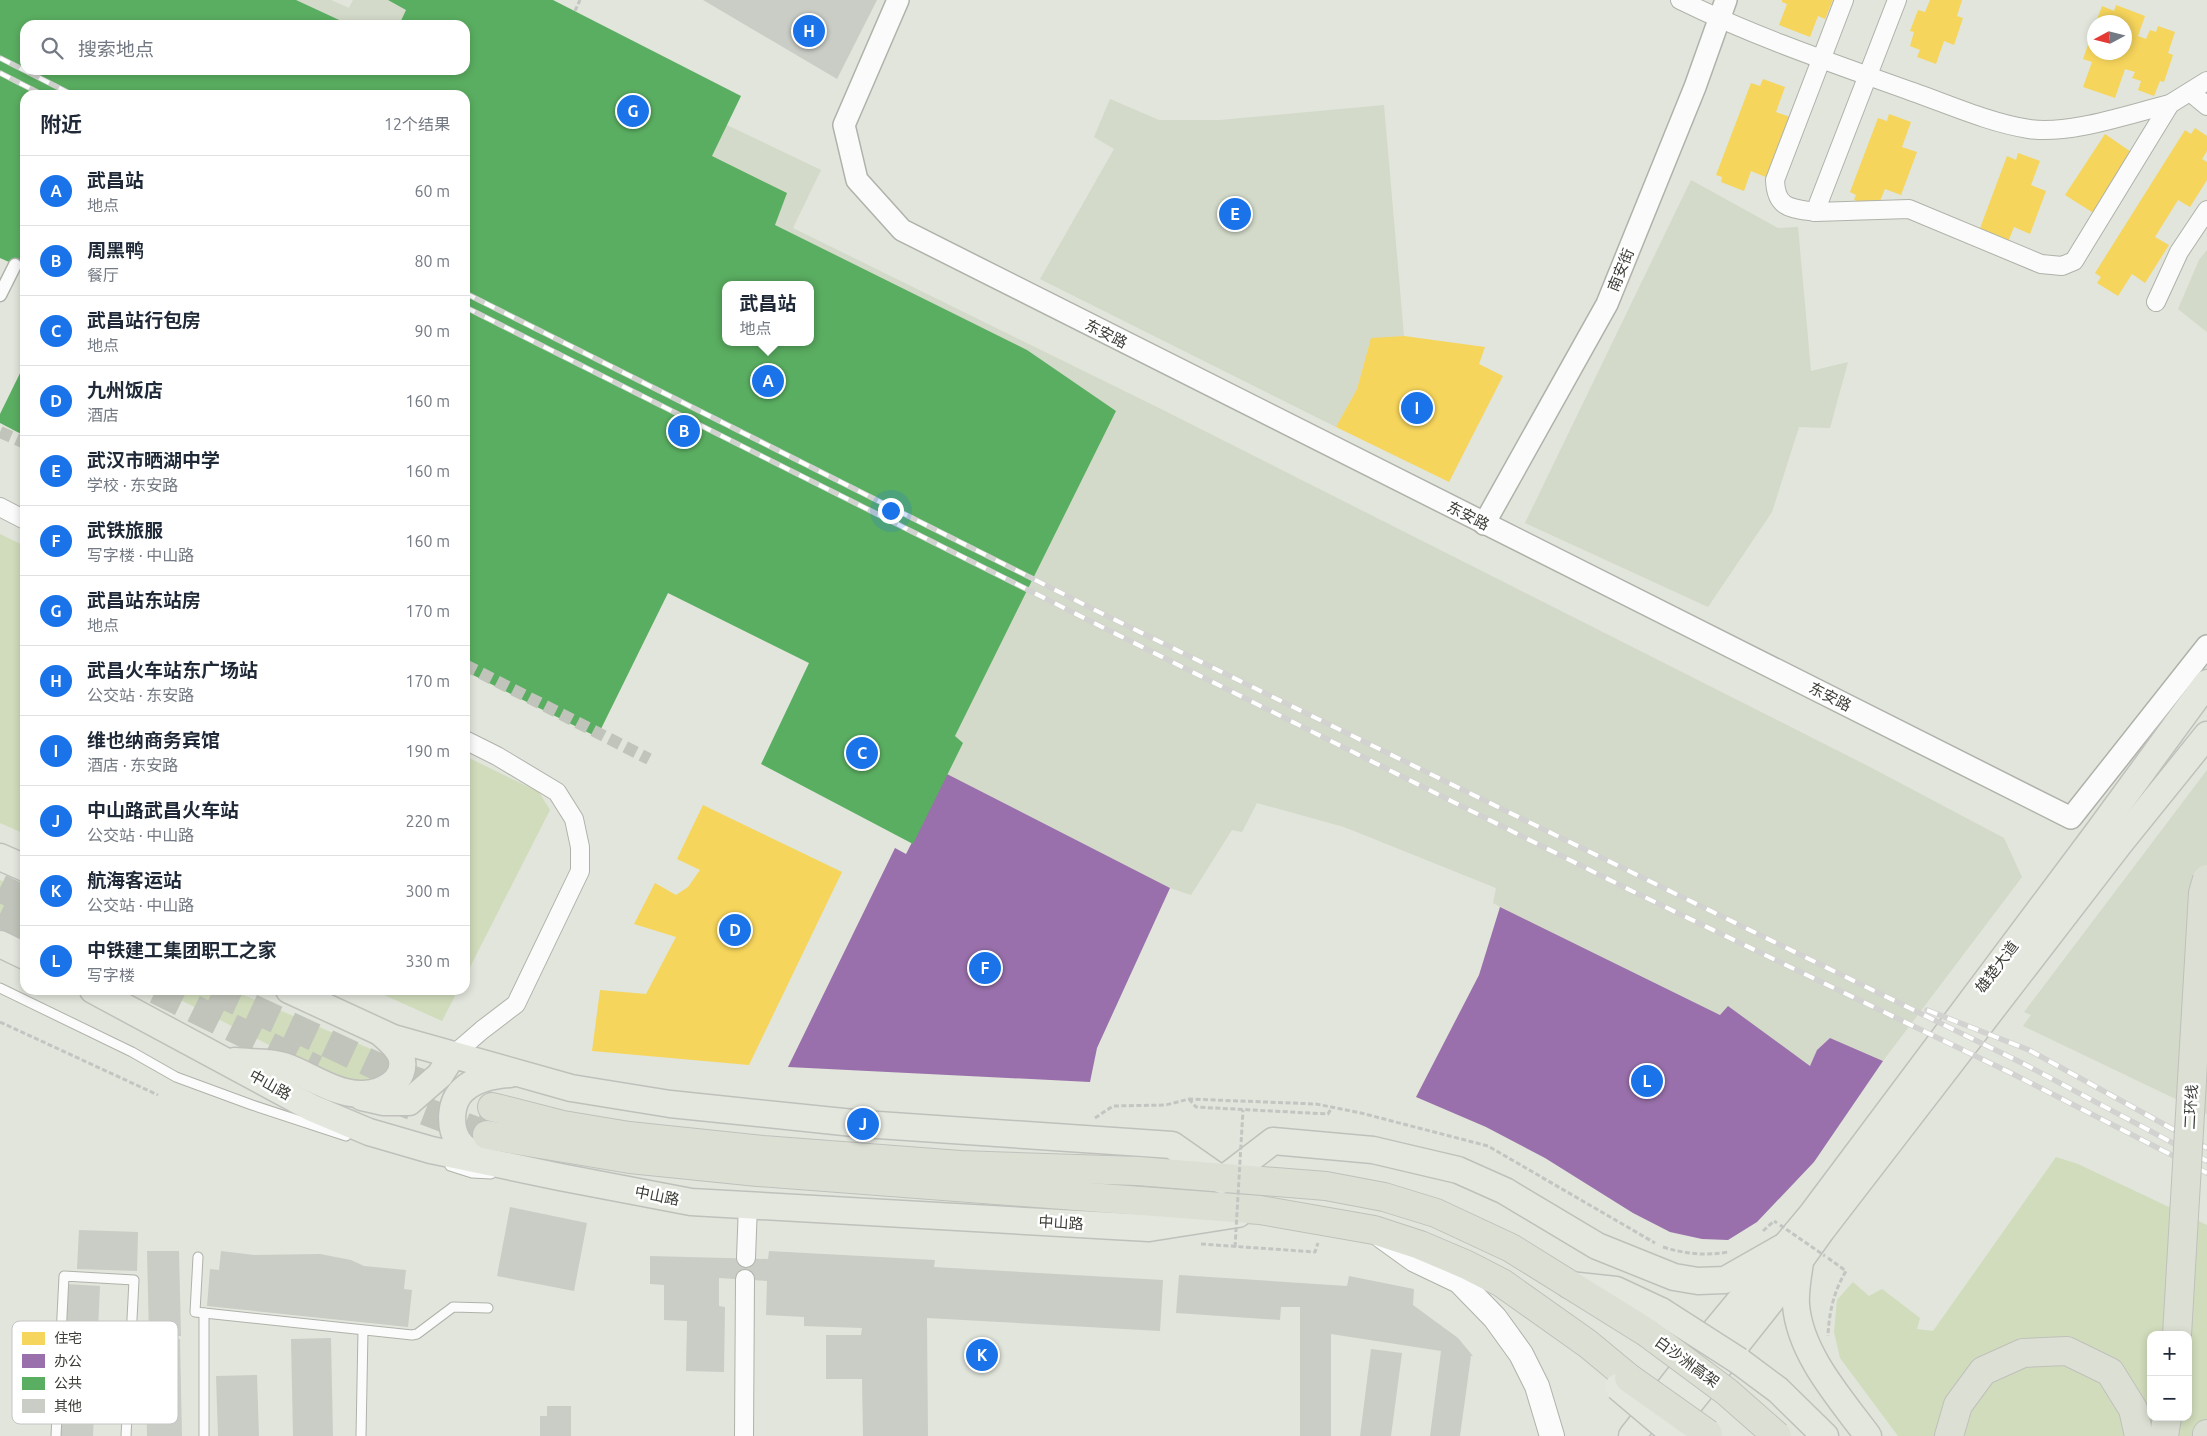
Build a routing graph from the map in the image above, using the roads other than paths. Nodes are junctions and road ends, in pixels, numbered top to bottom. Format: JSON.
{"nodes":[{"id":1,"x":898,"y":0,"type":"edge"},
{"id":2,"x":1680,"y":0,"type":"edge"},
{"id":3,"x":1844,"y":0,"type":"edge"},
{"id":4,"x":1897,"y":0,"type":"edge"},
{"id":5,"x":1722,"y":10,"type":"edge"},
{"id":6,"x":1822,"y":58,"type":"junction"},
{"id":7,"x":1868,"y":76,"type":"junction"},
{"id":8,"x":2207,"y":81,"type":"edge"},
{"id":9,"x":2190,"y":92,"type":"junction"},
{"id":10,"x":2170,"y":104,"type":"junction"},
{"id":11,"x":2207,"y":106,"type":"edge"},
{"id":12,"x":2207,"y":210,"type":"edge"},
{"id":13,"x":1815,"y":212,"type":"junction"},
{"id":14,"x":15,"y":265,"type":"dead end"},
{"id":15,"x":0,"y":295,"type":"edge"},
{"id":16,"x":2156,"y":302,"type":"dead end"},
{"id":17,"x":0,"y":507,"type":"edge"},
{"id":18,"x":20,"y":517,"type":"edge"},
{"id":19,"x":1484,"y":524,"type":"junction"},
{"id":20,"x":2207,"y":646,"type":"edge"},
{"id":21,"x":2207,"y":683,"type":"edge"},
{"id":22,"x":2207,"y":735,"type":"edge"},
{"id":23,"x":470,"y":742,"type":"edge"},
{"id":24,"x":0,"y":857,"type":"edge"},
{"id":25,"x":20,"y":866,"type":"edge"},
{"id":26,"x":2207,"y":879,"type":"edge"},
{"id":27,"x":0,"y":944,"type":"edge"},
{"id":28,"x":20,"y":954,"type":"edge"},
{"id":29,"x":0,"y":988,"type":"edge"},
{"id":30,"x":102,"y":995,"type":"edge"},
{"id":31,"x":300,"y":995,"type":"edge"},
{"id":32,"x":381,"y":1033,"type":"junction"},
{"id":33,"x":452,"y":1056,"type":"junction"},
{"id":34,"x":224,"y":1060,"type":"junction"},
{"id":35,"x":518,"y":1074,"type":"junction"},
{"id":36,"x":344,"y":1092,"type":"junction"},
{"id":37,"x":492,"y":1107,"type":"tunnel mouth"},
{"id":38,"x":487,"y":1135,"type":"tunnel mouth"},
{"id":39,"x":356,"y":1139,"type":"dead end"},
{"id":40,"x":492,"y":1162,"type":"junction"},
{"id":41,"x":437,"y":1163,"type":"dead end"},
{"id":42,"x":524,"y":1169,"type":"junction"},
{"id":43,"x":1222,"y":1180,"type":"junction"},
{"id":44,"x":748,"y":1205,"type":"junction"},
{"id":45,"x":1260,"y":1210,"type":"junction"},
{"id":46,"x":1374,"y":1230,"type":"junction"},
{"id":47,"x":1797,"y":1251,"type":"junction"},
{"id":48,"x":198,"y":1257,"type":"dead end"},
{"id":49,"x":746,"y":1258,"type":"dead end"},
{"id":50,"x":745,"y":1279,"type":"dead end"},
{"id":51,"x":488,"y":1308,"type":"dead end"},
{"id":52,"x":204,"y":1313,"type":"junction"},
{"id":53,"x":62,"y":1321,"type":"edge"},
{"id":54,"x":132,"y":1321,"type":"edge"},
{"id":55,"x":1654,"y":1322,"type":"junction"},
{"id":56,"x":363,"y":1331,"type":"junction"},
{"id":57,"x":2177,"y":1331,"type":"edge"},
{"id":58,"x":1623,"y":1383,"type":"junction"},
{"id":59,"x":2166,"y":1421,"type":"edge"},
{"id":60,"x":204,"y":1436,"type":"edge"},
{"id":61,"x":361,"y":1436,"type":"edge"},
{"id":62,"x":744,"y":1436,"type":"edge"},
{"id":63,"x":1552,"y":1436,"type":"edge"},
{"id":64,"x":1632,"y":1436,"type":"edge"},
{"id":65,"x":1664,"y":1436,"type":"edge"},
{"id":66,"x":1676,"y":1436,"type":"edge"},
{"id":67,"x":1710,"y":1436,"type":"edge"},
{"id":68,"x":1776,"y":1436,"type":"edge"},
{"id":69,"x":1825,"y":1436,"type":"edge"},
{"id":70,"x":1868,"y":1436,"type":"edge"},
{"id":71,"x":1949,"y":1436,"type":"edge"},
{"id":72,"x":2139,"y":1436,"type":"edge"},
{"id":73,"x":2164,"y":1436,"type":"edge"}],
"edges":[{"from":1,"to":19,"type":"street","name":"东安路"},
{"from":2,"to":5,"type":"street"},
{"from":3,"to":6,"type":"street"},
{"from":4,"to":7,"type":"street"},
{"from":5,"to":6,"type":"street"},
{"from":5,"to":19,"type":"street","name":"南安街"},
{"from":6,"to":7,"type":"street"},
{"from":6,"to":13,"type":"street"},
{"from":7,"to":10,"type":"street"},
{"from":7,"to":13,"type":"street"},
{"from":8,"to":9,"type":"street"},
{"from":9,"to":10,"type":"street"},
{"from":9,"to":11,"type":"street"},
{"from":10,"to":13,"type":"street"},
{"from":12,"to":16,"type":"street"},
{"from":14,"to":15,"type":"street"},
{"from":17,"to":18,"type":"street"},
{"from":19,"to":20,"type":"street","name":"东安路"},
{"from":21,"to":47,"type":"main road","name":"雄楚大道"},
{"from":22,"to":47,"type":"main road","name":"雄楚大道"},
{"from":23,"to":33,"type":"street"},
{"from":24,"to":25,"type":"main road"},
{"from":26,"to":57,"type":"highway","name":"二环线","bridge":true},
{"from":27,"to":28,"type":"main road"},
{"from":29,"to":39,"type":"lane"},
{"from":30,"to":34,"type":"main road","name":"中山路"},
{"from":31,"to":32,"type":"main road"},
{"from":32,"to":33,"type":"main road"},
{"from":32,"to":36,"type":"main road"},
{"from":33,"to":35,"type":"main road"},
{"from":33,"to":36,"type":"main road"},
{"from":34,"to":36,"type":"main road"},
{"from":34,"to":40,"type":"main road","name":"中山路"},
{"from":35,"to":40,"type":"main road"},
{"from":35,"to":43,"type":"main road"},
{"from":37,"to":43,"type":"highway","name":"白沙洲高架"},
{"from":38,"to":45,"type":"highway"},
{"from":40,"to":42,"type":"main road","name":"中山路"},
{"from":41,"to":42,"type":"lane"},
{"from":42,"to":44,"type":"main road","name":"中山路"},
{"from":43,"to":47,"type":"main road"},
{"from":43,"to":55,"type":"highway","name":"白沙洲高架"},
{"from":44,"to":45,"type":"main road","name":"中山路"},
{"from":44,"to":49,"type":"street"},
{"from":45,"to":46,"type":"highway"},
{"from":46,"to":58,"type":"highway"},
{"from":46,"to":63,"type":"main road"},
{"from":47,"to":64,"type":"main road"},
{"from":47,"to":65,"type":"main road"},
{"from":47,"to":70,"type":"main road"},
{"from":48,"to":52,"type":"lane"},
{"from":50,"to":62,"type":"street"},
{"from":51,"to":56,"type":"lane"},
{"from":52,"to":56,"type":"lane"},
{"from":52,"to":60,"type":"lane"},
{"from":53,"to":54,"type":"lane"},
{"from":55,"to":68,"type":"highway","name":"白沙洲高架","bridge":true},
{"from":55,"to":69,"type":"main road","bridge":true},
{"from":56,"to":61,"type":"lane"},
{"from":58,"to":66,"type":"main road","bridge":true},
{"from":58,"to":67,"type":"highway","bridge":true},
{"from":59,"to":73,"type":"highway"},
{"from":71,"to":72,"type":"highway"}]}
